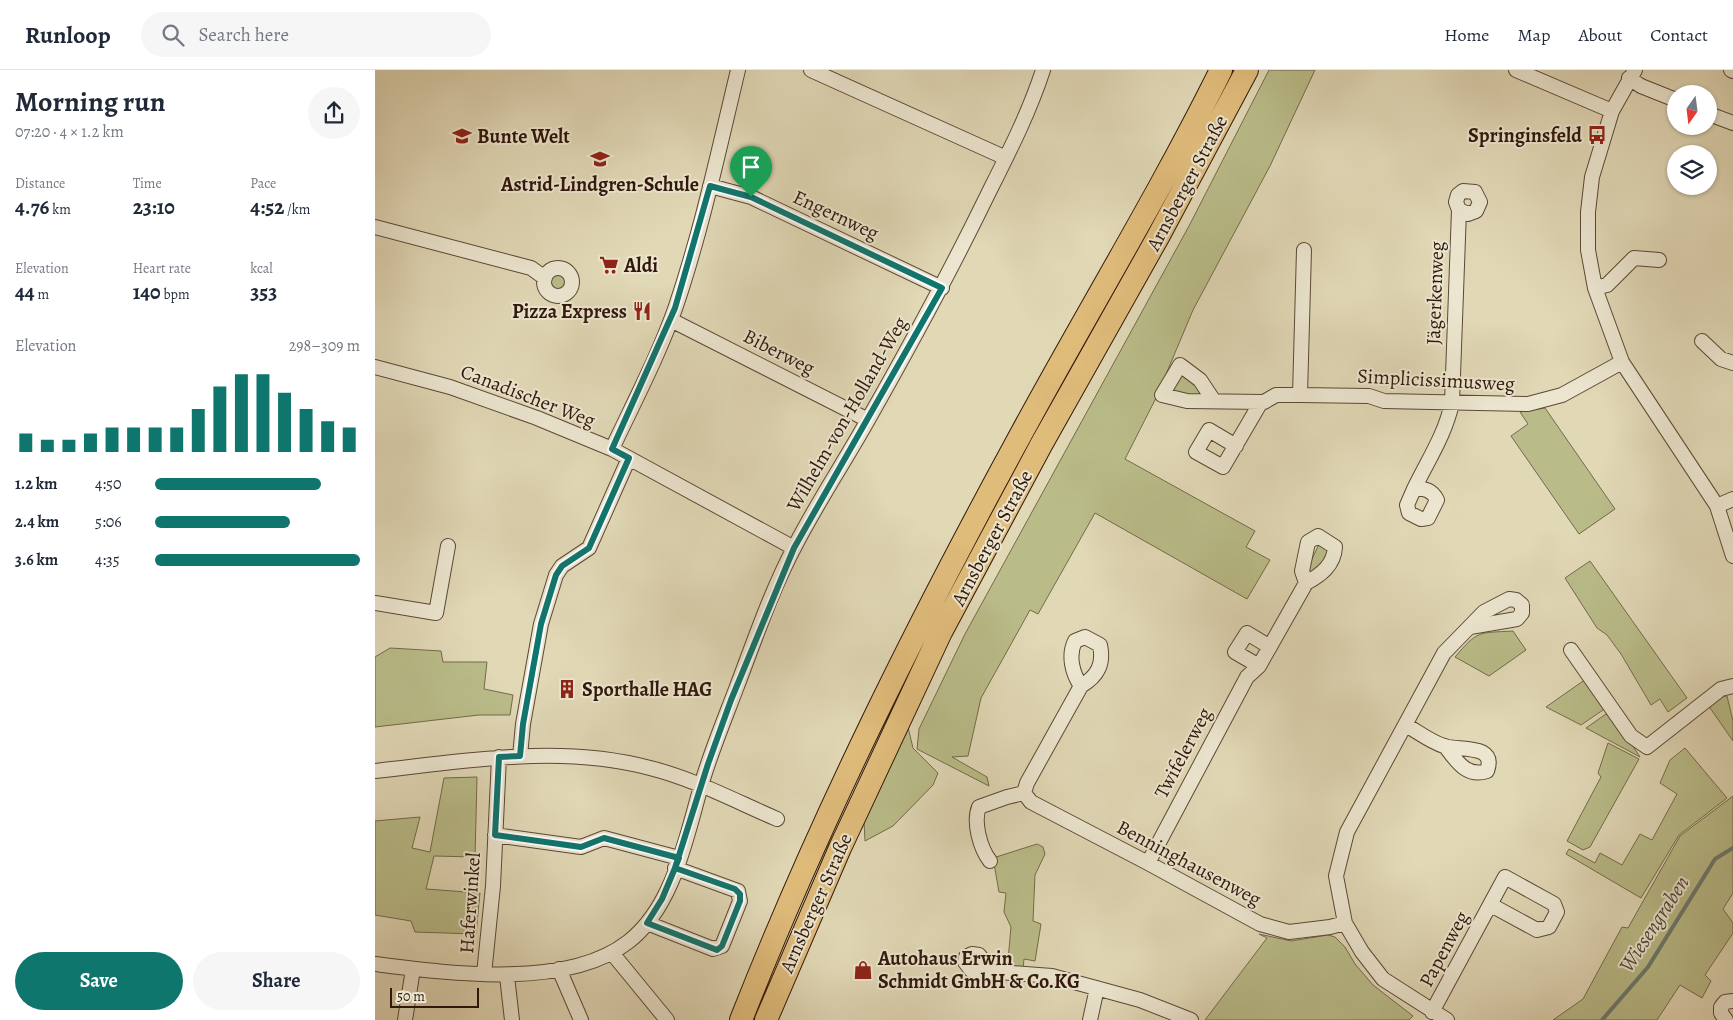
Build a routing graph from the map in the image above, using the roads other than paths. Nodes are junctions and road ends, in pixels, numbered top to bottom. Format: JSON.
{"nodes":[{"id":1,"x":738,"y":70,"type":"edge"},
{"id":2,"x":811,"y":70,"type":"edge"},
{"id":3,"x":1043,"y":70,"type":"edge"},
{"id":4,"x":1221,"y":70,"type":"edge"},
{"id":5,"x":1247,"y":70,"type":"edge"},
{"id":6,"x":1516,"y":70,"type":"edge"},
{"id":7,"x":1632,"y":74,"type":"edge"},
{"id":8,"x":1667,"y":96,"type":"edge"},
{"id":9,"x":1612,"y":111,"type":"junction"},
{"id":10,"x":1717,"y":117,"type":"edge"},
{"id":11,"x":1733,"y":124,"type":"edge"},
{"id":12,"x":1006,"y":158,"type":"junction"},
{"id":13,"x":710,"y":186,"type":"junction"},
{"id":14,"x":1459,"y":210,"type":"dead end"},
{"id":15,"x":375,"y":227,"type":"edge"},
{"id":16,"x":1304,"y":250,"type":"dead end"},
{"id":17,"x":1659,"y":260,"type":"dead end"},
{"id":18,"x":545,"y":278,"type":"dead end"},
{"id":19,"x":942,"y":288,"type":"junction"},
{"id":20,"x":1595,"y":288,"type":"junction"},
{"id":21,"x":671,"y":320,"type":"junction"},
{"id":22,"x":1702,"y":341,"type":"dead end"},
{"id":23,"x":1621,"y":362,"type":"junction"},
{"id":24,"x":1733,"y":363,"type":"edge"},
{"id":25,"x":375,"y":366,"type":"edge"},
{"id":26,"x":1300,"y":395,"type":"junction"},
{"id":27,"x":1214,"y":401,"type":"dead end"},
{"id":28,"x":1261,"y":402,"type":"junction"},
{"id":29,"x":1452,"y":402,"type":"junction"},
{"id":30,"x":868,"y":420,"type":"junction"},
{"id":31,"x":1235,"y":446,"type":"dead end"},
{"id":32,"x":612,"y":449,"type":"junction"},
{"id":33,"x":629,"y":458,"type":"junction"},
{"id":34,"x":1414,"y":489,"type":"dead end"},
{"id":35,"x":1733,"y":499,"type":"edge"},
{"id":36,"x":1717,"y":506,"type":"junction"},
{"id":37,"x":448,"y":546,"type":"dead end"},
{"id":38,"x":794,"y":548,"type":"junction"},
{"id":39,"x":1733,"y":556,"type":"edge"},
{"id":40,"x":1306,"y":583,"type":"dead end"},
{"id":41,"x":375,"y":603,"type":"edge"},
{"id":42,"x":1470,"y":627,"type":"dead end"},
{"id":43,"x":1270,"y":647,"type":"junction"},
{"id":44,"x":1571,"y":650,"type":"dead end"},
{"id":45,"x":1259,"y":666,"type":"junction"},
{"id":46,"x":1081,"y":686,"type":"dead end"},
{"id":47,"x":1733,"y":686,"type":"edge"},
{"id":48,"x":1406,"y":725,"type":"junction"},
{"id":49,"x":1445,"y":746,"type":"dead end"},
{"id":50,"x":520,"y":756,"type":"junction"},
{"id":51,"x":499,"y":757,"type":"junction"},
{"id":52,"x":375,"y":772,"type":"edge"},
{"id":53,"x":701,"y":785,"type":"junction"},
{"id":54,"x":1024,"y":793,"type":"junction"},
{"id":55,"x":777,"y":820,"type":"dead end"},
{"id":56,"x":495,"y":835,"type":"junction"},
{"id":57,"x":990,"y":861,"type":"dead end"},
{"id":58,"x":1149,"y":862,"type":"junction"},
{"id":59,"x":677,"y":863,"type":"junction"},
{"id":60,"x":1491,"y":905,"type":"junction"},
{"id":61,"x":647,"y":923,"type":"junction"},
{"id":62,"x":1345,"y":923,"type":"junction"},
{"id":63,"x":612,"y":953,"type":"junction"},
{"id":64,"x":375,"y":964,"type":"edge"},
{"id":65,"x":413,"y":969,"type":"junction"},
{"id":66,"x":559,"y":969,"type":"junction"},
{"id":67,"x":976,"y":971,"type":"dead end"},
{"id":68,"x":484,"y":974,"type":"junction"},
{"id":69,"x":507,"y":976,"type":"junction"},
{"id":70,"x":1097,"y":988,"type":"junction"},
{"id":71,"x":1733,"y":1001,"type":"edge"},
{"id":72,"x":1432,"y":1012,"type":"junction"},
{"id":73,"x":405,"y":1020,"type":"edge"},
{"id":74,"x":512,"y":1020,"type":"edge"},
{"id":75,"x":581,"y":1020,"type":"edge"},
{"id":76,"x":667,"y":1020,"type":"edge"},
{"id":77,"x":741,"y":1020,"type":"edge"},
{"id":78,"x":767,"y":1020,"type":"edge"},
{"id":79,"x":1090,"y":1020,"type":"edge"},
{"id":80,"x":1191,"y":1020,"type":"edge"},
{"id":81,"x":1447,"y":1020,"type":"edge"},
{"id":82,"x":1726,"y":1020,"type":"edge"}],
"edges":[{"from":1,"to":13,"type":"street"},
{"from":2,"to":12,"type":"street"},
{"from":3,"to":12,"type":"street","name":"Wilhelm-von-Holland-Weg"},
{"from":4,"to":77,"type":"main road","name":"Arnsberger Straße"},
{"from":5,"to":78,"type":"main road","name":"Arnsberger Straße"},
{"from":6,"to":9,"type":"street"},
{"from":7,"to":8,"type":"street"},
{"from":7,"to":9,"type":"street"},
{"from":9,"to":20,"type":"street"},
{"from":10,"to":11,"type":"street"},
{"from":12,"to":19,"type":"street","name":"Wilhelm-von-Holland-Weg"},
{"from":13,"to":19,"type":"street","name":"Engernweg"},
{"from":13,"to":21,"type":"street"},
{"from":14,"to":29,"type":"street","name":"Jägerkenweg"},
{"from":15,"to":18,"type":"street"},
{"from":16,"to":26,"type":"street"},
{"from":17,"to":20,"type":"street"},
{"from":19,"to":30,"type":"street","name":"Wilhelm-von-Holland-Weg"},
{"from":20,"to":23,"type":"street"},
{"from":21,"to":30,"type":"street","name":"Biberweg"},
{"from":21,"to":32,"type":"street"},
{"from":22,"to":24,"type":"street"},
{"from":23,"to":29,"type":"street","name":"Simplicissimusweg"},
{"from":23,"to":36,"type":"street"},
{"from":25,"to":32,"type":"street","name":"Canadischer Weg"},
{"from":26,"to":28,"type":"street","name":"Simplicissimusweg"},
{"from":26,"to":29,"type":"street","name":"Simplicissimusweg"},
{"from":27,"to":28,"type":"street","name":"Simplicissimusweg"},
{"from":28,"to":31,"type":"street"},
{"from":29,"to":34,"type":"street","name":"Jägerkenweg"},
{"from":30,"to":38,"type":"street","name":"Wilhelm-von-Holland-Weg"},
{"from":32,"to":33,"type":"street","name":"Canadischer Weg"},
{"from":33,"to":38,"type":"street","name":"Canadischer Weg"},
{"from":33,"to":50,"type":"street"},
{"from":35,"to":36,"type":"street"},
{"from":36,"to":39,"type":"street"},
{"from":37,"to":41,"type":"street"},
{"from":38,"to":53,"type":"street","name":"Wilhelm-von-Holland-Weg"},
{"from":40,"to":43,"type":"street","name":"Twifelerweg"},
{"from":42,"to":48,"type":"street"},
{"from":43,"to":45,"type":"street","name":"Twifelerweg"},
{"from":43,"to":45,"type":"street"},
{"from":44,"to":47,"type":"street"},
{"from":45,"to":58,"type":"street","name":"Twifelerweg"},
{"from":46,"to":54,"type":"street"},
{"from":48,"to":49,"type":"street"},
{"from":48,"to":62,"type":"street"},
{"from":50,"to":51,"type":"street"},
{"from":50,"to":53,"type":"street"},
{"from":51,"to":52,"type":"street"},
{"from":51,"to":56,"type":"street","name":"Haferwinkel"},
{"from":53,"to":55,"type":"street"},
{"from":53,"to":59,"type":"street","name":"Wilhelm-von-Holland-Weg"},
{"from":54,"to":57,"type":"street"},
{"from":54,"to":58,"type":"street","name":"Benninghausenweg"},
{"from":56,"to":59,"type":"street","name":"Haferwinkel"},
{"from":56,"to":68,"type":"street","name":"Haferwinkel"},
{"from":58,"to":62,"type":"street","name":"Benninghausenweg"},
{"from":59,"to":61,"type":"street","name":"Wilhelm-von-Holland-Weg"},
{"from":59,"to":61,"type":"street","name":"Haferwinkel"},
{"from":60,"to":60,"type":"street","name":"Papenweg"},
{"from":60,"to":72,"type":"street","name":"Papenweg"},
{"from":61,"to":63,"type":"street","name":"Wilhelm-von-Holland-Weg"},
{"from":62,"to":72,"type":"street"},
{"from":63,"to":66,"type":"street","name":"Wilhelm-von-Holland-Weg"},
{"from":63,"to":76,"type":"street"},
{"from":64,"to":65,"type":"street","name":"Wilhelm-von-Holland-Weg"},
{"from":65,"to":68,"type":"street","name":"Wilhelm-von-Holland-Weg"},
{"from":65,"to":73,"type":"street"},
{"from":66,"to":69,"type":"street","name":"Wilhelm-von-Holland-Weg"},
{"from":66,"to":75,"type":"street"},
{"from":67,"to":70,"type":"street"},
{"from":68,"to":69,"type":"street","name":"Wilhelm-von-Holland-Weg"},
{"from":69,"to":74,"type":"street"},
{"from":70,"to":79,"type":"street"},
{"from":70,"to":80,"type":"street"},
{"from":71,"to":82,"type":"street"},
{"from":72,"to":81,"type":"street"}]}
